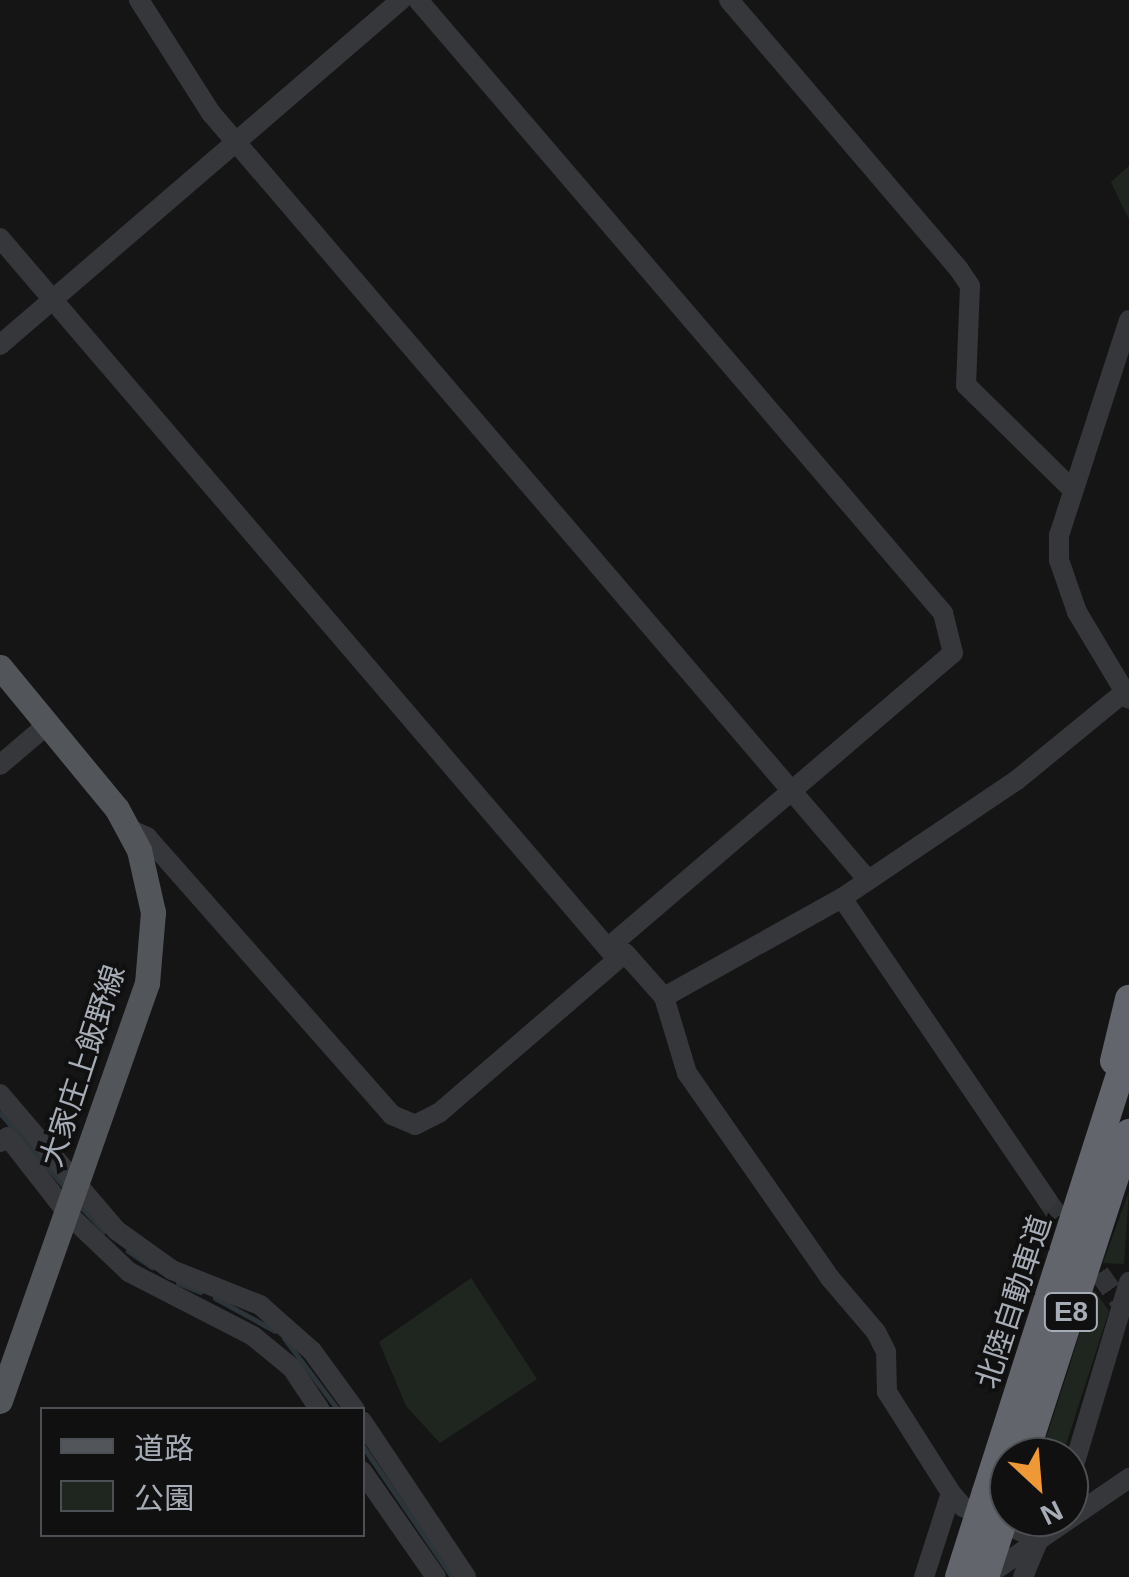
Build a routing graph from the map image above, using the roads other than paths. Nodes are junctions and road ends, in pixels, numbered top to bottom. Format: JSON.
{"nodes":[{"id":1,"x":138,"y":0,"type":"edge"},
{"id":2,"x":401,"y":0,"type":"edge"},
{"id":3,"x":418,"y":0,"type":"edge"},
{"id":4,"x":730,"y":0,"type":"edge"},
{"id":5,"x":236,"y":142,"type":"junction"},
{"id":6,"x":0,"y":238,"type":"edge"},
{"id":7,"x":52,"y":300,"type":"junction"},
{"id":8,"x":1129,"y":320,"type":"edge"},
{"id":9,"x":0,"y":345,"type":"edge"},
{"id":10,"x":1072,"y":490,"type":"junction"},
{"id":11,"x":0,"y":667,"type":"edge"},
{"id":12,"x":1125,"y":697,"type":"edge"},
{"id":13,"x":48,"y":724,"type":"junction"},
{"id":14,"x":0,"y":765,"type":"edge"},
{"id":15,"x":793,"y":793,"type":"junction"},
{"id":16,"x":129,"y":829,"type":"junction"},
{"id":17,"x":868,"y":880,"type":"junction"},
{"id":18,"x":842,"y":898,"type":"junction"},
{"id":19,"x":612,"y":954,"type":"junction"},
{"id":20,"x":664,"y":997,"type":"junction"},
{"id":21,"x":1129,"y":999,"type":"edge"},
{"id":22,"x":1129,"y":1046,"type":"edge"},
{"id":23,"x":0,"y":1094,"type":"edge"},
{"id":24,"x":26,"y":1124,"type":"junction"},
{"id":25,"x":1129,"y":1133,"type":"edge"},
{"id":26,"x":4,"y":1139,"type":"edge"},
{"id":27,"x":1124,"y":1154,"type":"edge"},
{"id":28,"x":1048,"y":1200,"type":"tunnel mouth"},
{"id":29,"x":74,"y":1201,"type":"junction"},
{"id":30,"x":1080,"y":1203,"type":"junction"},
{"id":31,"x":1129,"y":1282,"type":"edge"},
{"id":32,"x":1125,"y":1310,"type":"edge"},
{"id":33,"x":0,"y":1401,"type":"edge"},
{"id":34,"x":318,"y":1407,"type":"edge"},
{"id":35,"x":353,"y":1407,"type":"edge"},
{"id":36,"x":365,"y":1425,"type":"edge"},
{"id":37,"x":1015,"y":1437,"type":"edge"},
{"id":38,"x":1031,"y":1437,"type":"edge"},
{"id":39,"x":1084,"y":1437,"type":"edge"},
{"id":40,"x":365,"y":1475,"type":"edge"},
{"id":41,"x":1129,"y":1478,"type":"edge"},
{"id":42,"x":952,"y":1493,"type":"junction"},
{"id":43,"x":1089,"y":1504,"type":"edge"},
{"id":44,"x":989,"y":1513,"type":"edge"},
{"id":45,"x":989,"y":1516,"type":"edge"},
{"id":46,"x":992,"y":1537,"type":"edge"},
{"id":47,"x":1039,"y":1537,"type":"edge"},
{"id":48,"x":1046,"y":1537,"type":"edge"},
{"id":49,"x":436,"y":1577,"type":"edge"},
{"id":50,"x":466,"y":1577,"type":"edge"},
{"id":51,"x":924,"y":1577,"type":"edge"},
{"id":52,"x":958,"y":1577,"type":"edge"},
{"id":53,"x":985,"y":1577,"type":"edge"},
{"id":54,"x":1023,"y":1577,"type":"edge"}],
"edges":[{"from":1,"to":5,"type":"street"},
{"from":2,"to":5,"type":"street"},
{"from":3,"to":15,"type":"street"},
{"from":4,"to":10,"type":"street"},
{"from":5,"to":7,"type":"street"},
{"from":5,"to":15,"type":"street"},
{"from":6,"to":7,"type":"street"},
{"from":7,"to":9,"type":"street"},
{"from":7,"to":19,"type":"street"},
{"from":8,"to":10,"type":"street"},
{"from":10,"to":12,"type":"street"},
{"from":11,"to":13,"type":"main road","name":"大家庄上飯野線"},
{"from":12,"to":17,"type":"street"},
{"from":13,"to":14,"type":"street"},
{"from":13,"to":16,"type":"main road","name":"大家庄上飯野線"},
{"from":15,"to":17,"type":"street"},
{"from":15,"to":19,"type":"street"},
{"from":16,"to":19,"type":"street"},
{"from":16,"to":29,"type":"main road","name":"大家庄上飯野線"},
{"from":17,"to":18,"type":"street"},
{"from":18,"to":20,"type":"street"},
{"from":18,"to":28,"type":"street"},
{"from":19,"to":20,"type":"street"},
{"from":20,"to":42,"type":"street"},
{"from":21,"to":30,"type":"highway"},
{"from":22,"to":30,"type":"highway","name":"北陸自動車道","number":"E8"},
{"from":23,"to":24,"type":"street"},
{"from":24,"to":26,"type":"street"},
{"from":24,"to":29,"type":"street"},
{"from":25,"to":27,"type":"highway","name":"北陸自動車道","number":"E8"},
{"from":26,"to":29,"type":"street"},
{"from":27,"to":38,"type":"highway","name":"北陸自動車道","number":"E8"},
{"from":29,"to":33,"type":"main road","name":"大家庄上飯野線"},
{"from":29,"to":34,"type":"street"},
{"from":29,"to":35,"type":"street"},
{"from":30,"to":37,"type":"highway","name":"北陸自動車道","number":"E8"},
{"from":31,"to":32,"type":"street"},
{"from":32,"to":39,"type":"street"},
{"from":36,"to":50,"type":"street"},
{"from":40,"to":49,"type":"street"},
{"from":41,"to":43,"type":"street"},
{"from":42,"to":44,"type":"street"},
{"from":42,"to":51,"type":"street"},
{"from":45,"to":52,"type":"highway","name":"北陸自動車道","number":"E8","bridge":true},
{"from":46,"to":53,"type":"highway","name":"北陸自動車道","number":"E8","bridge":true},
{"from":47,"to":53,"type":"street"},
{"from":48,"to":54,"type":"street"}]}
